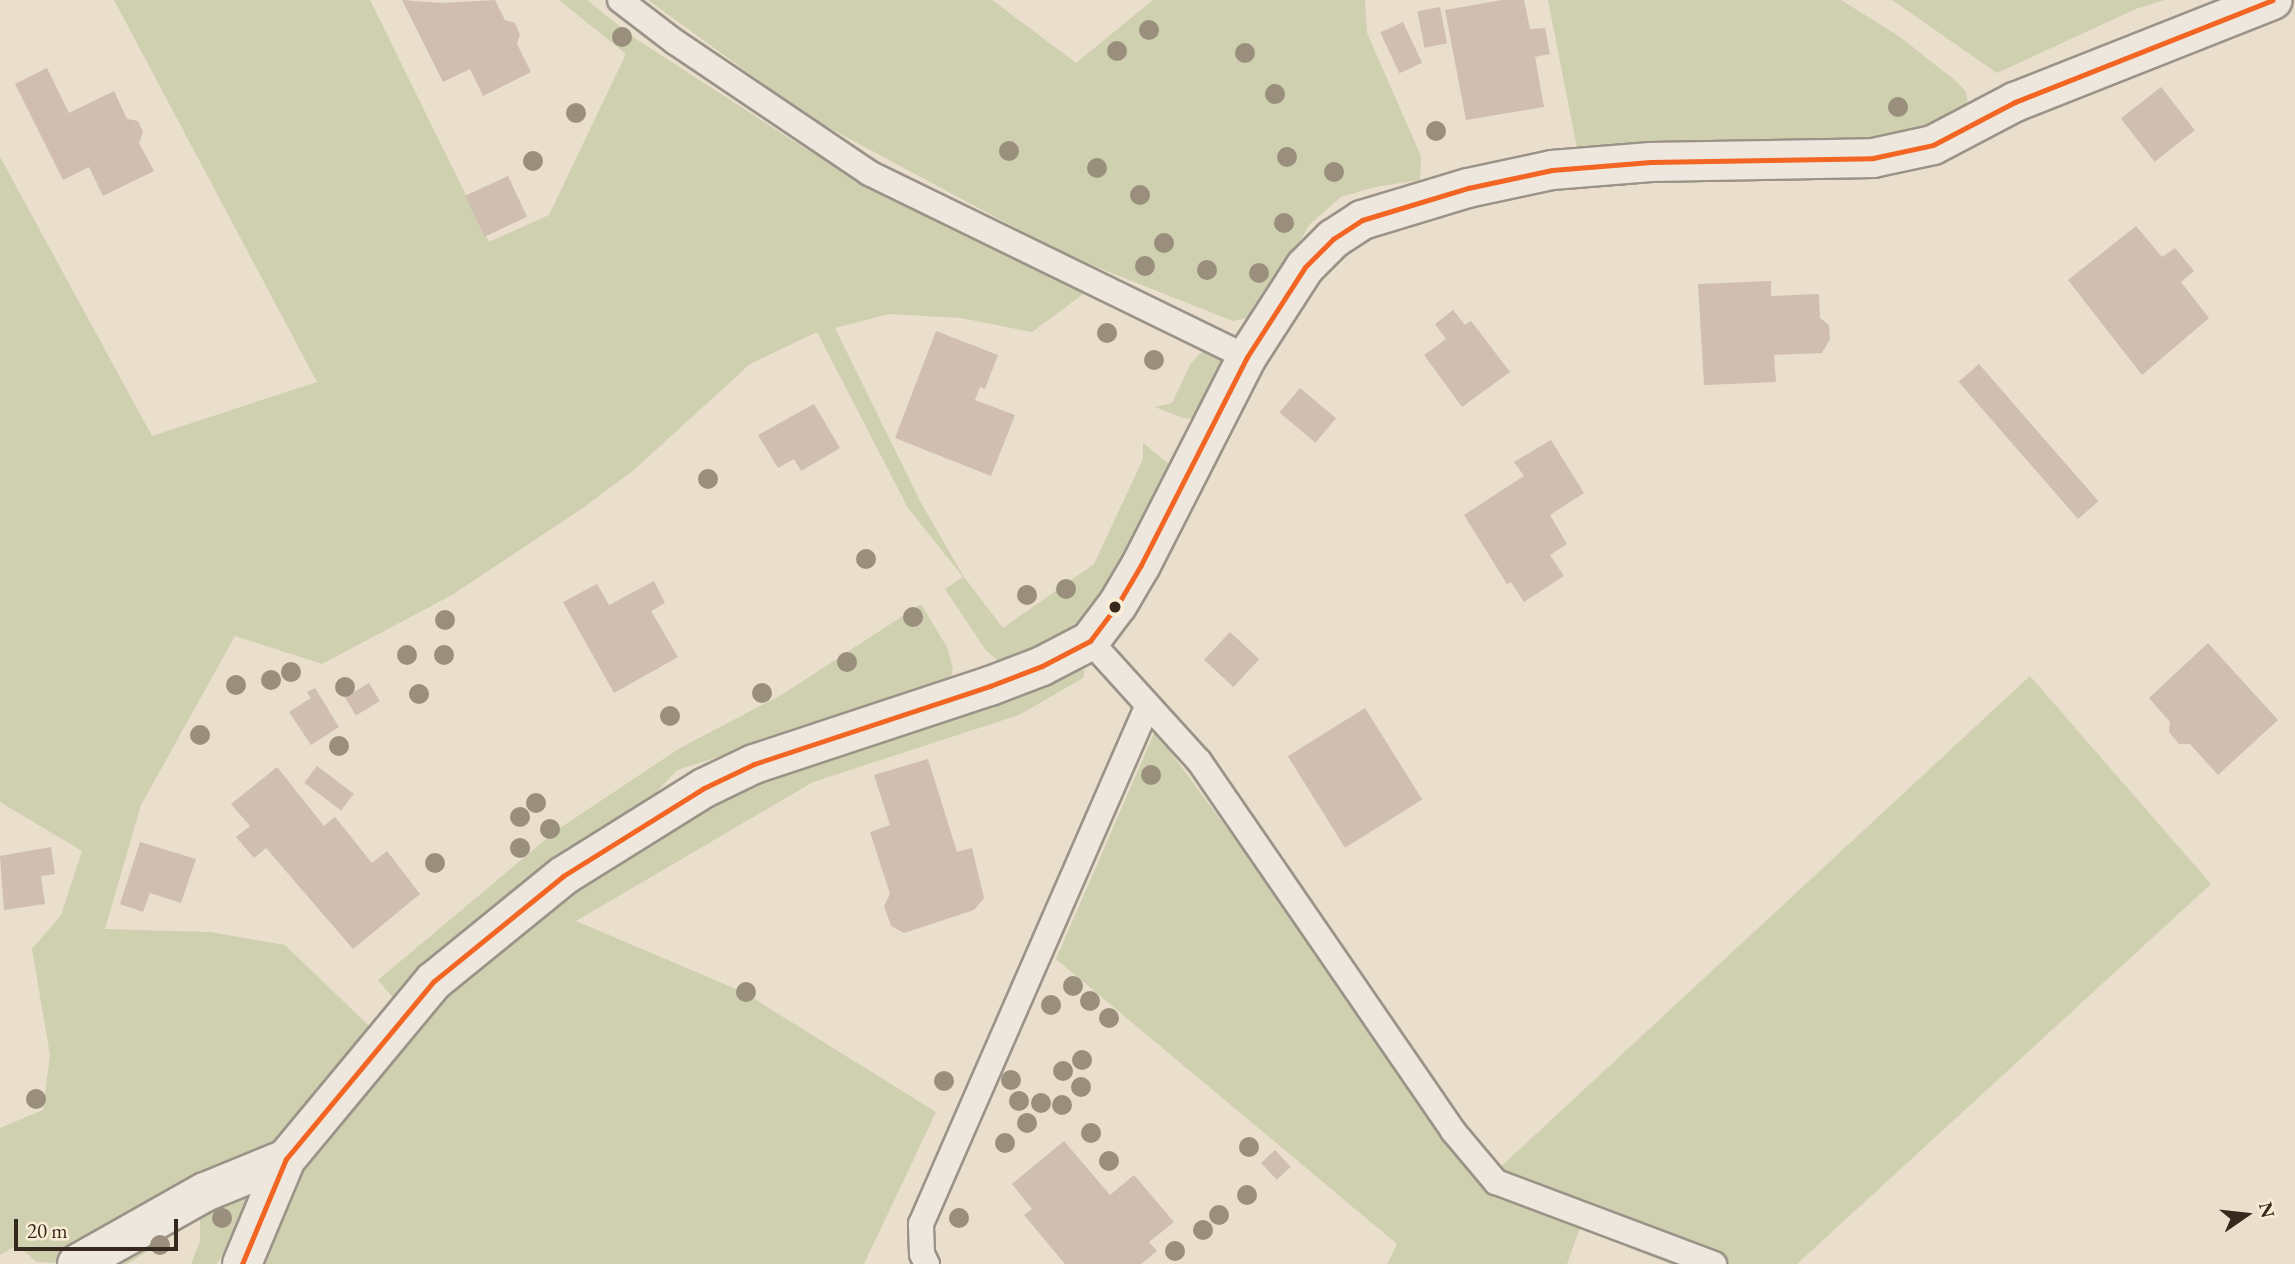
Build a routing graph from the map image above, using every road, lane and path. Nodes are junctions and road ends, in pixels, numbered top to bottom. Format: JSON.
{"nodes":[{"id":1,"x":620,"y":0,"type":"edge"},
{"id":2,"x":2273,"y":0,"type":"edge"},
{"id":3,"x":1247,"y":357,"type":"junction"},
{"id":4,"x":1090,"y":641,"type":"junction"},
{"id":5,"x":1148,"y":705,"type":"junction"},
{"id":6,"x":286,"y":1159,"type":"junction"},
{"id":7,"x":77,"y":1264,"type":"edge"},
{"id":8,"x":242,"y":1264,"type":"edge"},
{"id":9,"x":927,"y":1264,"type":"edge"},
{"id":10,"x":1714,"y":1264,"type":"edge"}],
"edges":[{"from":1,"to":3,"type":"lane"},
{"from":2,"to":3,"type":"street"},
{"from":3,"to":4,"type":"street"},
{"from":4,"to":5,"type":"lane"},
{"from":4,"to":6,"type":"street"},
{"from":5,"to":9,"type":"lane"},
{"from":5,"to":10,"type":"lane"},
{"from":6,"to":7,"type":"street"},
{"from":6,"to":8,"type":"street"}]}
